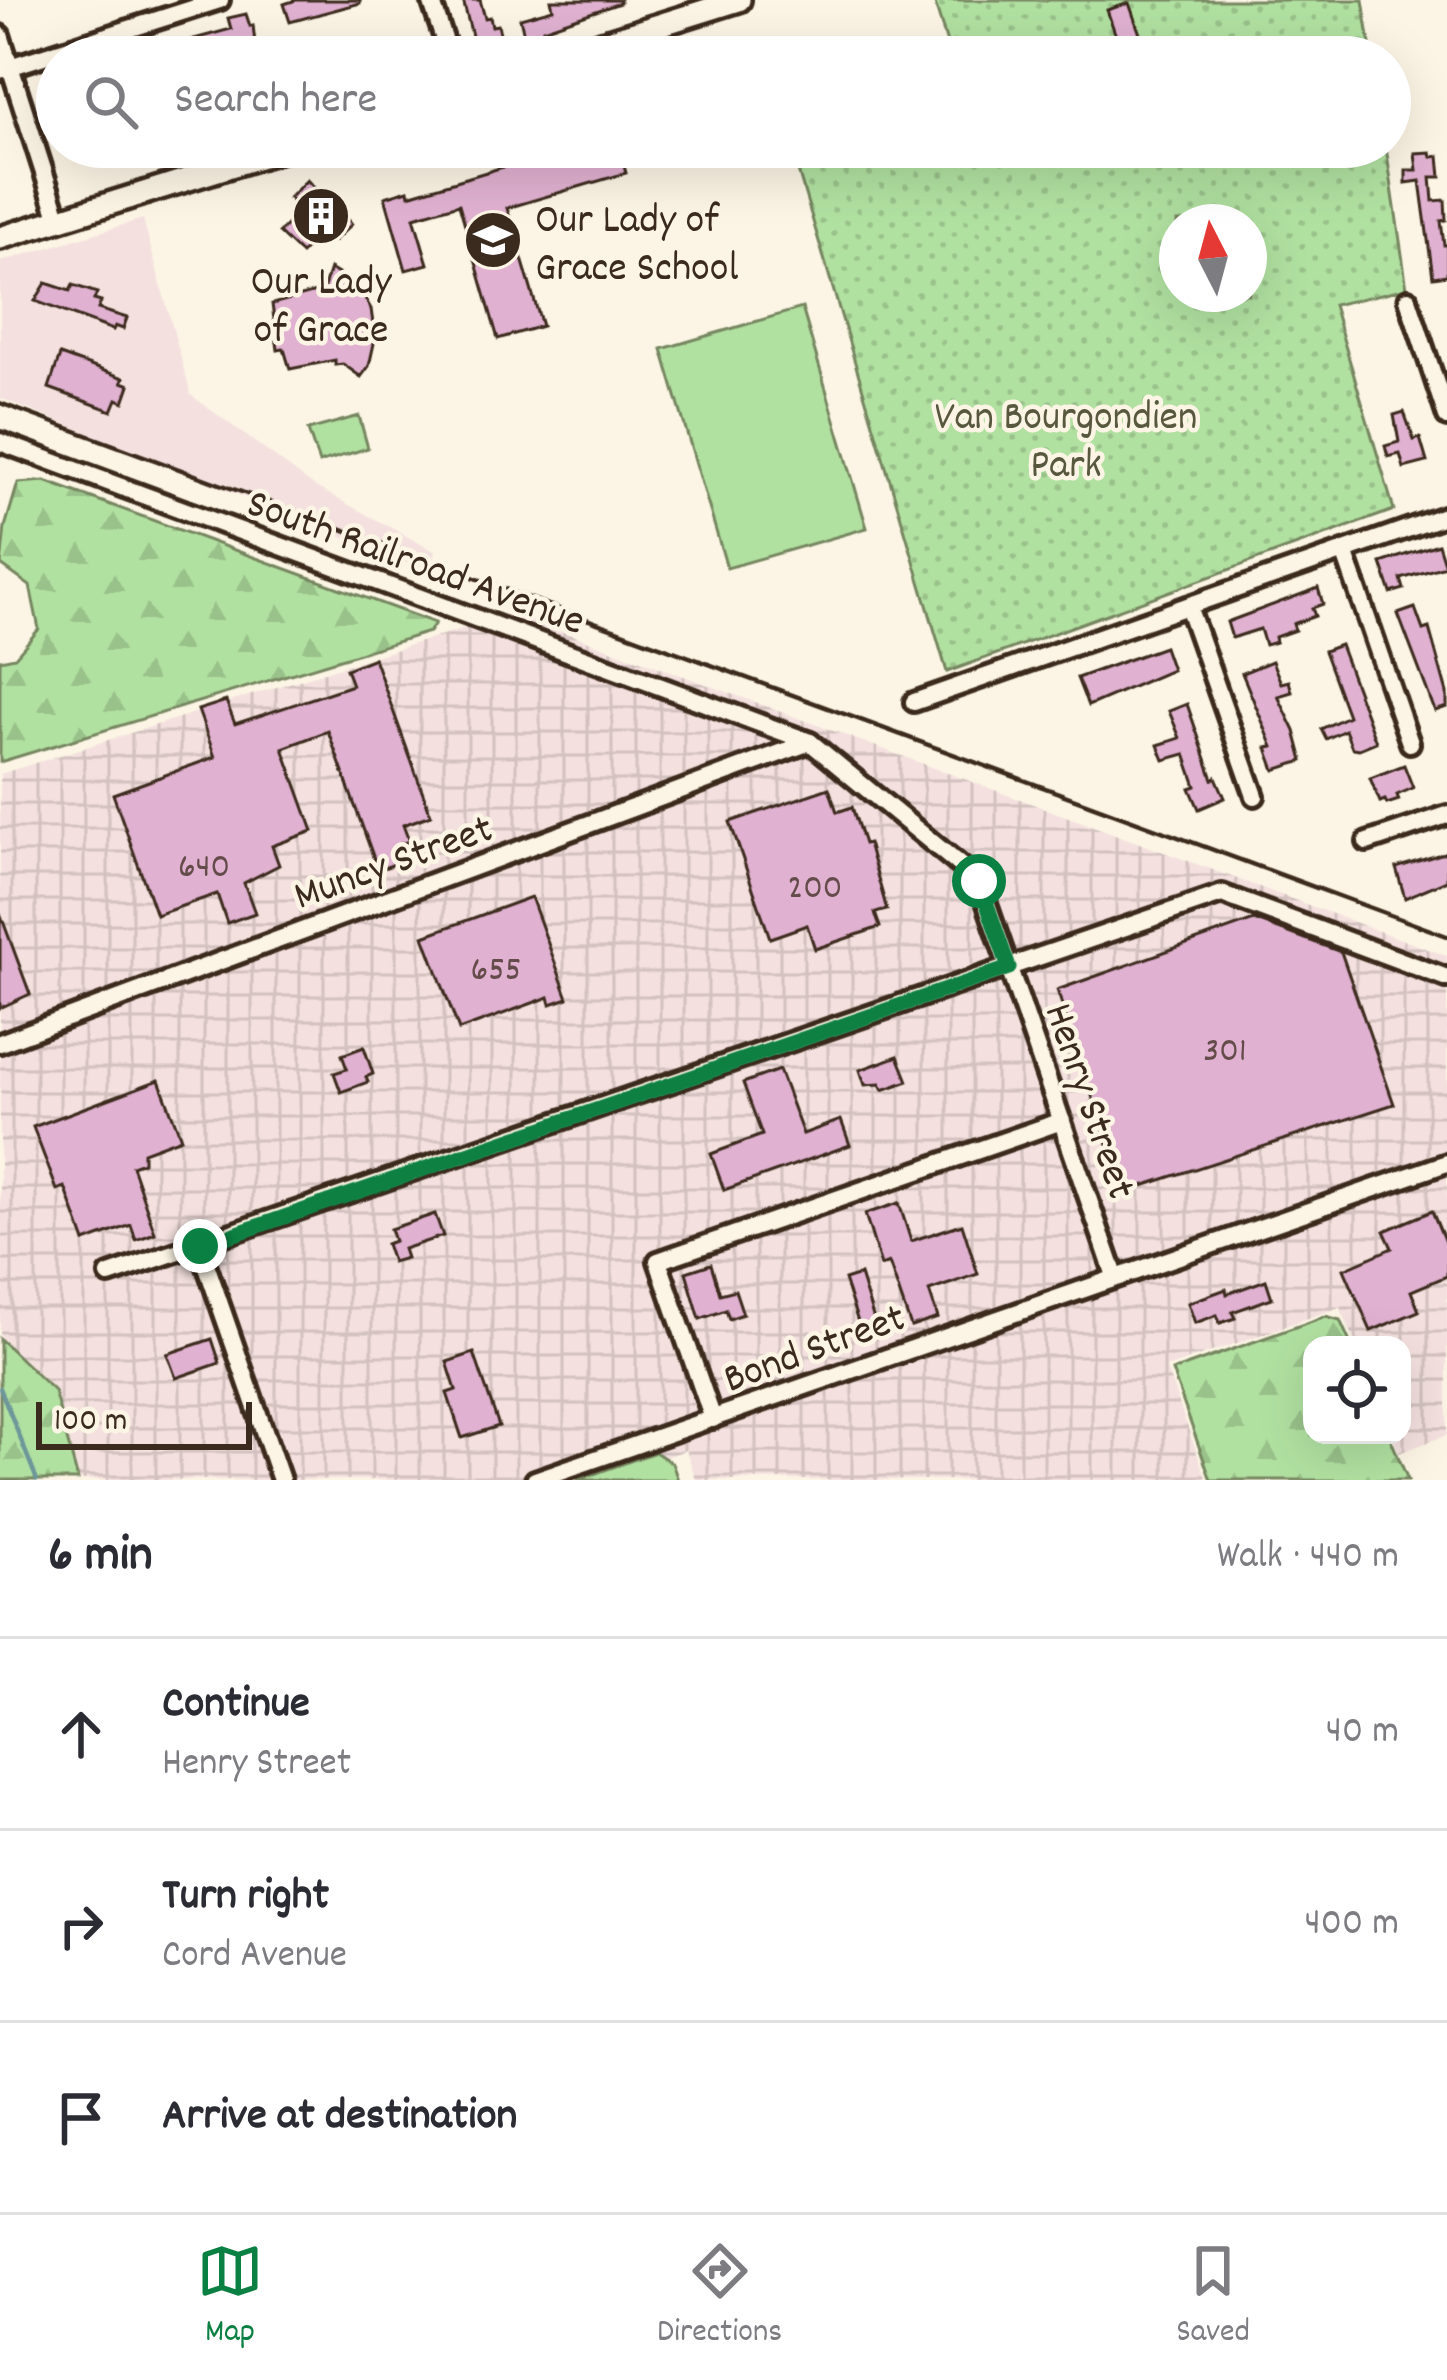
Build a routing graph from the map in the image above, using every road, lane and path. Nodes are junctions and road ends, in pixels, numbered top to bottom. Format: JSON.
{"nodes":[{"id":1,"x":220,"y":0,"type":"edge"},
{"id":2,"x":431,"y":0,"type":"edge"},
{"id":3,"x":739,"y":0,"type":"edge"},
{"id":4,"x":0,"y":35,"type":"edge"},
{"id":5,"x":108,"y":36,"type":"edge"},
{"id":6,"x":443,"y":36,"type":"edge"},
{"id":7,"x":624,"y":36,"type":"edge"},
{"id":8,"x":36,"y":59,"type":"edge"},
{"id":9,"x":5,"y":69,"type":"edge"},
{"id":10,"x":36,"y":156,"type":"edge"},
{"id":11,"x":40,"y":168,"type":"edge"},
{"id":12,"x":224,"y":168,"type":"edge"},
{"id":13,"x":59,"y":220,"type":"junction"},
{"id":14,"x":0,"y":238,"type":"edge"},
{"id":15,"x":1408,"y":298,"type":"dead end"},
{"id":16,"x":1447,"y":417,"type":"edge"},
{"id":17,"x":0,"y":442,"type":"edge"},
{"id":18,"x":1447,"y":515,"type":"edge"},
{"id":19,"x":1344,"y":551,"type":"junction"},
{"id":20,"x":1188,"y":606,"type":"junction"},
{"id":21,"x":914,"y":702,"type":"dead end"},
{"id":22,"x":810,"y":742,"type":"junction"},
{"id":23,"x":1410,"y":743,"type":"dead end"},
{"id":24,"x":1255,"y":796,"type":"dead end"},
{"id":25,"x":1447,"y":815,"type":"edge"},
{"id":26,"x":1367,"y":842,"type":"dead end"},
{"id":27,"x":1009,"y":968,"type":"junction"},
{"id":28,"x":1447,"y":978,"type":"edge"},
{"id":29,"x":0,"y":1043,"type":"edge"},
{"id":30,"x":1062,"y":1121,"type":"junction"},
{"id":31,"x":1447,"y":1163,"type":"edge"},
{"id":32,"x":200,"y":1246,"type":"junction"},
{"id":33,"x":109,"y":1275,"type":"dead end"},
{"id":34,"x":1115,"y":1276,"type":"junction"},
{"id":35,"x":713,"y":1419,"type":"junction"},
{"id":36,"x":281,"y":1480,"type":"edge"},
{"id":37,"x":535,"y":1480,"type":"edge"}],
"edges":[{"from":1,"to":5,"type":"street"},
{"from":2,"to":6,"type":"street"},
{"from":3,"to":7,"type":"street"},
{"from":4,"to":9,"type":"street"},
{"from":8,"to":9,"type":"street"},
{"from":9,"to":10,"type":"street"},
{"from":11,"to":13,"type":"street"},
{"from":12,"to":13,"type":"street"},
{"from":13,"to":14,"type":"street"},
{"from":15,"to":16,"type":"street"},
{"from":17,"to":22,"type":"street","name":"South Railroad Avenue"},
{"from":18,"to":19,"type":"street"},
{"from":19,"to":20,"type":"street"},
{"from":19,"to":23,"type":"street"},
{"from":20,"to":21,"type":"street"},
{"from":20,"to":24,"type":"street"},
{"from":22,"to":27,"type":"street","name":"Henry Street"},
{"from":22,"to":29,"type":"street","name":"Muncy Street"},
{"from":25,"to":26,"type":"street"},
{"from":27,"to":28,"type":"street"},
{"from":27,"to":30,"type":"street","name":"Henry Street"},
{"from":27,"to":32,"type":"street"},
{"from":30,"to":34,"type":"street","name":"Henry Street"},
{"from":30,"to":35,"type":"street"},
{"from":31,"to":34,"type":"street","name":"Bond Street"},
{"from":32,"to":33,"type":"street"},
{"from":32,"to":36,"type":"street"},
{"from":34,"to":35,"type":"street","name":"Bond Street"},
{"from":35,"to":37,"type":"street","name":"Bond Street"}]}
